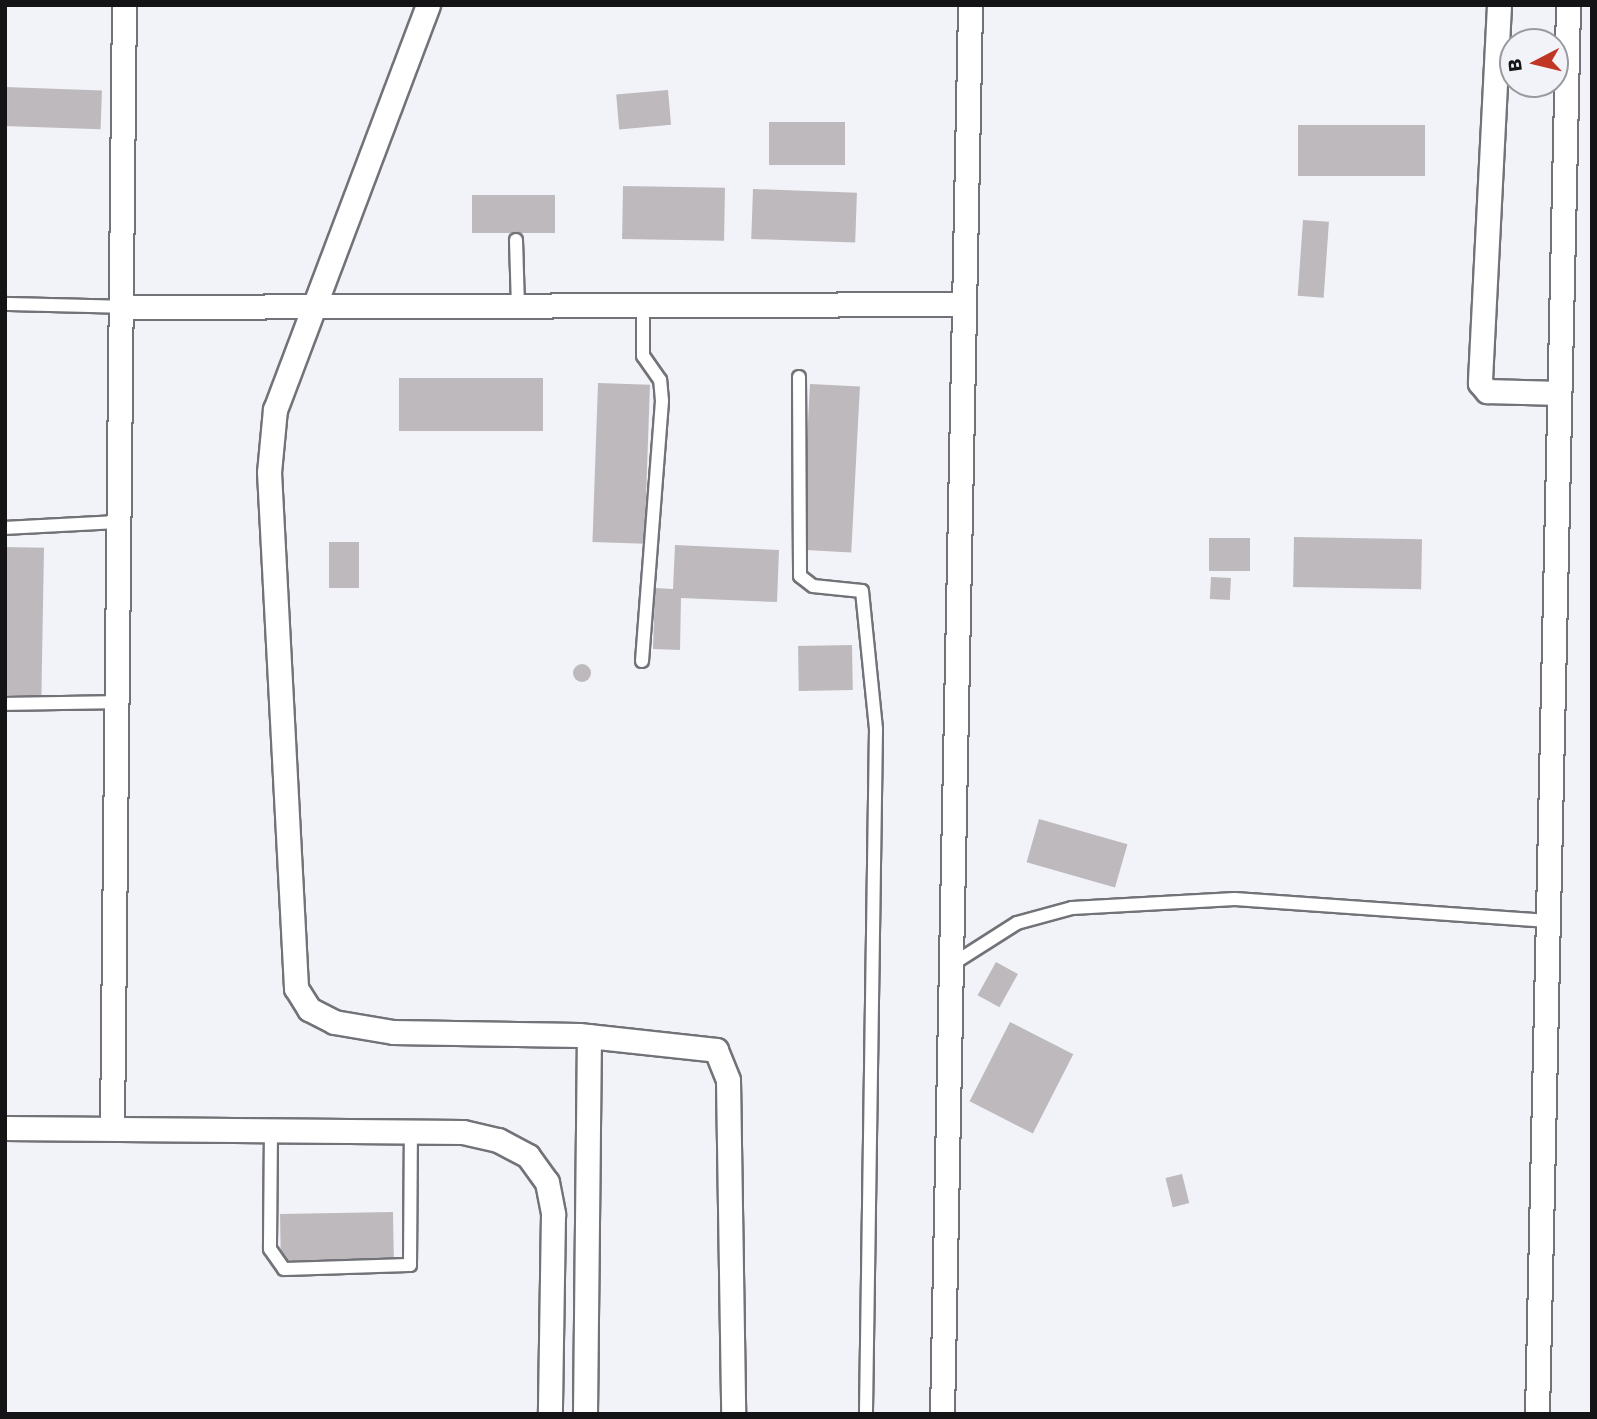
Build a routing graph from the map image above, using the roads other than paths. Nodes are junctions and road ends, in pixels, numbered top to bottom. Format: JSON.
{"nodes":[{"id":1,"x":124,"y":5,"type":"edge"},
{"id":2,"x":428,"y":5,"type":"edge"},
{"id":3,"x":970,"y":5,"type":"edge"},
{"id":4,"x":1499,"y":5,"type":"edge"},
{"id":5,"x":1568,"y":5,"type":"edge"},
{"id":6,"x":516,"y":240,"type":"dead end"},
{"id":7,"x":5,"y":304,"type":"edge"},
{"id":8,"x":964,"y":304,"type":"junction"},
{"id":9,"x":518,"y":306,"type":"junction"},
{"id":10,"x":643,"y":306,"type":"junction"},
{"id":11,"x":124,"y":307,"type":"junction"},
{"id":12,"x":311,"y":307,"type":"junction"},
{"id":13,"x":799,"y":377,"type":"dead end"},
{"id":14,"x":1559,"y":393,"type":"junction"},
{"id":15,"x":121,"y":522,"type":"junction"},
{"id":16,"x":5,"y":528,"type":"edge"},
{"id":17,"x":642,"y":661,"type":"dead end"},
{"id":18,"x":118,"y":702,"type":"junction"},
{"id":19,"x":5,"y":704,"type":"edge"},
{"id":20,"x":1548,"y":921,"type":"junction"},
{"id":21,"x":951,"y":965,"type":"junction"},
{"id":22,"x":589,"y":1036,"type":"junction"},
{"id":23,"x":112,"y":1127,"type":"junction"},
{"id":24,"x":5,"y":1128,"type":"edge"},
{"id":25,"x":271,"y":1129,"type":"junction"},
{"id":26,"x":411,"y":1131,"type":"junction"},
{"id":27,"x":550,"y":1414,"type":"edge"},
{"id":28,"x":584,"y":1414,"type":"edge"},
{"id":29,"x":733,"y":1414,"type":"edge"},
{"id":30,"x":866,"y":1414,"type":"edge"},
{"id":31,"x":942,"y":1414,"type":"edge"},
{"id":32,"x":1537,"y":1414,"type":"edge"}],
"edges":[{"from":1,"to":11,"type":"street"},
{"from":2,"to":12,"type":"street"},
{"from":3,"to":8,"type":"street"},
{"from":4,"to":14,"type":"street"},
{"from":5,"to":14,"type":"street"},
{"from":6,"to":9,"type":"lane"},
{"from":7,"to":11,"type":"lane"},
{"from":8,"to":10,"type":"street"},
{"from":8,"to":21,"type":"street"},
{"from":9,"to":10,"type":"street"},
{"from":9,"to":12,"type":"street"},
{"from":10,"to":17,"type":"lane"},
{"from":11,"to":12,"type":"street"},
{"from":11,"to":15,"type":"street"},
{"from":12,"to":22,"type":"street"},
{"from":13,"to":30,"type":"lane"},
{"from":14,"to":20,"type":"street"},
{"from":15,"to":16,"type":"lane"},
{"from":15,"to":18,"type":"street"},
{"from":18,"to":19,"type":"lane"},
{"from":18,"to":23,"type":"street"},
{"from":20,"to":21,"type":"lane"},
{"from":20,"to":32,"type":"street"},
{"from":21,"to":31,"type":"street"},
{"from":22,"to":28,"type":"street"},
{"from":22,"to":29,"type":"street"},
{"from":23,"to":24,"type":"street"},
{"from":23,"to":25,"type":"street"},
{"from":25,"to":26,"type":"street"},
{"from":25,"to":26,"type":"lane"},
{"from":26,"to":27,"type":"street"}]}
